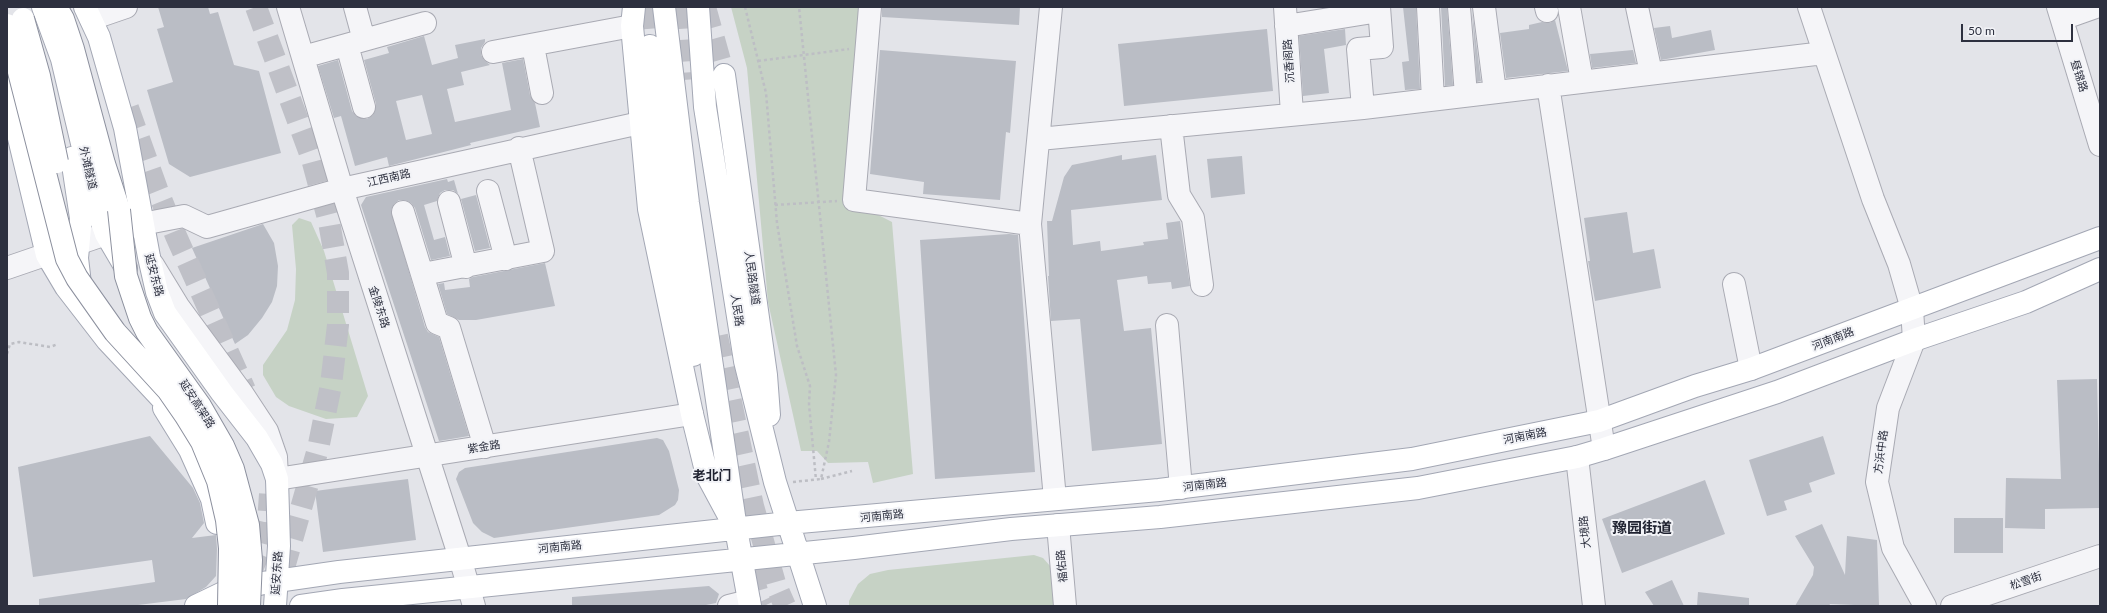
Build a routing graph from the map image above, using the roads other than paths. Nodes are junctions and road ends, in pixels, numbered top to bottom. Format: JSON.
{"nodes":[{"id":1,"x":43,"y":7,"type":"edge"},
{"id":2,"x":126,"y":7,"type":"edge"},
{"id":3,"x":288,"y":7,"type":"edge"},
{"id":4,"x":355,"y":7,"type":"edge"},
{"id":5,"x":664,"y":7,"type":"edge"},
{"id":6,"x":698,"y":7,"type":"edge"},
{"id":7,"x":870,"y":7,"type":"edge"},
{"id":8,"x":1051,"y":7,"type":"edge"},
{"id":9,"x":1428,"y":7,"type":"edge"},
{"id":10,"x":1459,"y":7,"type":"edge"},
{"id":11,"x":1484,"y":7,"type":"edge"},
{"id":12,"x":1569,"y":7,"type":"edge"},
{"id":13,"x":1637,"y":7,"type":"edge"},
{"id":14,"x":1809,"y":7,"type":"edge"},
{"id":15,"x":2096,"y":7,"type":"edge"},
{"id":16,"x":1379,"y":9,"type":"edge"},
{"id":17,"x":73,"y":12,"type":"edge"},
{"id":18,"x":2060,"y":13,"type":"edge"},
{"id":19,"x":19,"y":15,"type":"edge"},
{"id":20,"x":633,"y":16,"type":"edge"},
{"id":21,"x":1285,"y":17,"type":"edge"},
{"id":22,"x":425,"y":24,"type":"dead end"},
{"id":23,"x":355,"y":43,"type":"junction"},
{"id":24,"x":533,"y":46,"type":"junction"},
{"id":25,"x":650,"y":46,"type":"tunnel mouth"},
{"id":26,"x":493,"y":52,"type":"dead end"},
{"id":27,"x":1824,"y":52,"type":"junction"},
{"id":28,"x":303,"y":57,"type":"junction"},
{"id":29,"x":1650,"y":73,"type":"junction"},
{"id":30,"x":724,"y":75,"type":"tunnel mouth"},
{"id":31,"x":1582,"y":81,"type":"junction"},
{"id":32,"x":1548,"y":86,"type":"junction"},
{"id":33,"x":7,"y":88,"type":"edge"},
{"id":34,"x":1495,"y":92,"type":"junction"},
{"id":35,"x":542,"y":93,"type":"dead end"},
{"id":36,"x":1466,"y":95,"type":"junction"},
{"id":37,"x":1433,"y":100,"type":"junction"},
{"id":38,"x":364,"y":107,"type":"dead end"},
{"id":39,"x":1363,"y":108,"type":"junction"},
{"id":40,"x":1292,"y":114,"type":"junction"},
{"id":41,"x":640,"y":123,"type":"junction"},
{"id":42,"x":1171,"y":126,"type":"junction"},
{"id":43,"x":1039,"y":138,"type":"junction"},
{"id":44,"x":2100,"y":145,"type":"edge"},
{"id":45,"x":520,"y":148,"type":"junction"},
{"id":46,"x":342,"y":189,"type":"junction"},
{"id":47,"x":488,"y":191,"type":"dead end"},
{"id":48,"x":449,"y":202,"type":"dead end"},
{"id":49,"x":403,"y":212,"type":"dead end"},
{"id":50,"x":142,"y":224,"type":"junction"},
{"id":51,"x":1030,"y":224,"type":"junction"},
{"id":52,"x":106,"y":234,"type":"junction"},
{"id":53,"x":2100,"y":238,"type":"edge"},
{"id":54,"x":78,"y":245,"type":"junction"},
{"id":55,"x":48,"y":255,"type":"junction"},
{"id":56,"x":149,"y":257,"type":"junction"},
{"id":57,"x":506,"y":259,"type":"junction"},
{"id":58,"x":466,"y":266,"type":"junction"},
{"id":59,"x":7,"y":268,"type":"edge"},
{"id":60,"x":2100,"y":269,"type":"edge"},
{"id":61,"x":423,"y":274,"type":"junction"},
{"id":62,"x":1734,"y":284,"type":"dead end"},
{"id":63,"x":1202,"y":285,"type":"dead end"},
{"id":64,"x":90,"y":306,"type":"junction"},
{"id":65,"x":1912,"y":309,"type":"junction"},
{"id":66,"x":165,"y":313,"type":"junction"},
{"id":67,"x":1167,"y":325,"type":"dead end"},
{"id":68,"x":1914,"y":340,"type":"junction"},
{"id":69,"x":1751,"y":369,"type":"junction"},
{"id":70,"x":692,"y":414,"type":"junction"},
{"id":71,"x":1598,"y":422,"type":"junction"},
{"id":72,"x":485,"y":447,"type":"junction"},
{"id":73,"x":1604,"y":449,"type":"junction"},
{"id":74,"x":428,"y":456,"type":"junction"},
{"id":75,"x":1577,"y":457,"type":"junction"},
{"id":76,"x":277,"y":479,"type":"junction"},
{"id":77,"x":775,"y":482,"type":"junction"},
{"id":78,"x":1181,"y":488,"type":"junction"},
{"id":79,"x":1055,"y":499,"type":"junction"},
{"id":80,"x":788,"y":524,"type":"junction"},
{"id":81,"x":1058,"y":525,"type":"junction"},
{"id":82,"x":736,"y":529,"type":"junction"},
{"id":83,"x":798,"y":553,"type":"junction"},
{"id":84,"x":2100,"y":556,"type":"edge"},
{"id":85,"x":460,"y":558,"type":"junction"},
{"id":86,"x":741,"y":560,"type":"junction"},
{"id":87,"x":270,"y":581,"type":"junction"},
{"id":88,"x":472,"y":596,"type":"edge"},
{"id":89,"x":222,"y":602,"type":"edge"},
{"id":90,"x":743,"y":604,"type":"edge"},
{"id":91,"x":196,"y":606,"type":"edge"},
{"id":92,"x":249,"y":606,"type":"edge"},
{"id":93,"x":252,"y":606,"type":"edge"},
{"id":94,"x":274,"y":606,"type":"edge"},
{"id":95,"x":301,"y":606,"type":"edge"},
{"id":96,"x":815,"y":606,"type":"edge"},
{"id":97,"x":1065,"y":606,"type":"edge"},
{"id":98,"x":1594,"y":606,"type":"edge"},
{"id":99,"x":1925,"y":606,"type":"edge"},
{"id":100,"x":1952,"y":606,"type":"edge"}],
"edges":[{"from":1,"to":52,"type":"main road","name":"外滩隧道"},
{"from":2,"to":17,"type":"street"},
{"from":3,"to":28,"type":"street","name":"金陵东路"},
{"from":4,"to":23,"type":"street"},
{"from":5,"to":82,"type":"main road"},
{"from":6,"to":77,"type":"main road","name":"人民路"},
{"from":7,"to":51,"type":"street"},
{"from":8,"to":43,"type":"street"},
{"from":9,"to":37,"type":"street"},
{"from":10,"to":36,"type":"street"},
{"from":11,"to":34,"type":"street"},
{"from":12,"to":31,"type":"street"},
{"from":13,"to":29,"type":"street"},
{"from":14,"to":27,"type":"street"},
{"from":15,"to":18,"type":"street"},
{"from":16,"to":21,"type":"street"},
{"from":16,"to":39,"type":"street"},
{"from":17,"to":50,"type":"main road","name":"延安东路"},
{"from":17,"to":92,"type":"main road","name":"延安高架路","bridge":true},
{"from":18,"to":44,"type":"street","name":"昼锦路"},
{"from":19,"to":54,"type":"main road","name":"外滩隧道"},
{"from":19,"to":64,"type":"main road","bridge":true},
{"from":20,"to":24,"type":"street"},
{"from":20,"to":41,"type":"main road"},
{"from":21,"to":40,"type":"street","name":"沉香阁路"},
{"from":22,"to":23,"type":"street"},
{"from":23,"to":28,"type":"street"},
{"from":23,"to":38,"type":"street"},
{"from":24,"to":26,"type":"street"},
{"from":24,"to":35,"type":"street"},
{"from":25,"to":82,"type":"main road"},
{"from":27,"to":29,"type":"street"},
{"from":27,"to":65,"type":"street"},
{"from":28,"to":46,"type":"street","name":"金陵东路"},
{"from":29,"to":31,"type":"street"},
{"from":30,"to":77,"type":"main road","name":"人民路隧道"},
{"from":31,"to":32,"type":"street"},
{"from":32,"to":34,"type":"street"},
{"from":32,"to":71,"type":"street"},
{"from":33,"to":55,"type":"main road"},
{"from":34,"to":36,"type":"street"},
{"from":36,"to":37,"type":"street"},
{"from":37,"to":39,"type":"street"},
{"from":39,"to":40,"type":"street"},
{"from":40,"to":42,"type":"street"},
{"from":41,"to":45,"type":"street","name":"江西南路"},
{"from":41,"to":70,"type":"main road"},
{"from":42,"to":43,"type":"street"},
{"from":42,"to":63,"type":"street"},
{"from":43,"to":51,"type":"street"},
{"from":45,"to":46,"type":"street","name":"江西南路"},
{"from":45,"to":57,"type":"street"},
{"from":46,"to":50,"type":"street","name":"江西南路"},
{"from":46,"to":74,"type":"street","name":"金陵东路"},
{"from":47,"to":57,"type":"street"},
{"from":48,"to":58,"type":"street"},
{"from":49,"to":61,"type":"street"},
{"from":50,"to":52,"type":"street","name":"江西南路"},
{"from":50,"to":56,"type":"main road","name":"延安东路"},
{"from":51,"to":79,"type":"street"},
{"from":52,"to":54,"type":"street","name":"江西南路"},
{"from":52,"to":66,"type":"main road","name":"外滩隧道"},
{"from":53,"to":65,"type":"main road","name":"河南南路"},
{"from":54,"to":55,"type":"street","name":"江西南路"},
{"from":54,"to":64,"type":"main road","name":"外滩隧道"},
{"from":55,"to":59,"type":"street","name":"江西南路"},
{"from":55,"to":64,"type":"main road"},
{"from":56,"to":66,"type":"main road","name":"延安东路"},
{"from":56,"to":76,"type":"street"},
{"from":57,"to":58,"type":"street"},
{"from":58,"to":61,"type":"street"},
{"from":60,"to":68,"type":"main road"},
{"from":61,"to":72,"type":"street"},
{"from":62,"to":69,"type":"street"},
{"from":64,"to":89,"type":"main road"},
{"from":64,"to":89,"type":"main road","name":"延安高架路","bridge":true},
{"from":65,"to":68,"type":"street"},
{"from":65,"to":69,"type":"main road","name":"河南南路"},
{"from":66,"to":76,"type":"main road","name":"延安东路"},
{"from":67,"to":78,"type":"street"},
{"from":68,"to":73,"type":"main road"},
{"from":68,"to":99,"type":"street","name":"方浜中路"},
{"from":69,"to":71,"type":"main road","name":"河南南路"},
{"from":70,"to":72,"type":"street","name":"紫金路"},
{"from":70,"to":82,"type":"main road"},
{"from":71,"to":73,"type":"street"},
{"from":71,"to":78,"type":"main road","name":"河南南路"},
{"from":72,"to":74,"type":"street","name":"紫金路"},
{"from":73,"to":75,"type":"main road"},
{"from":74,"to":76,"type":"street","name":"紫金路"},
{"from":74,"to":85,"type":"street","name":"金陵东路"},
{"from":75,"to":81,"type":"main road"},
{"from":75,"to":98,"type":"street","name":"大境路"},
{"from":76,"to":87,"type":"main road","name":"延安东路"},
{"from":77,"to":80,"type":"main road","name":"人民路"},
{"from":78,"to":79,"type":"main road","name":"河南南路"},
{"from":79,"to":80,"type":"main road","name":"河南南路"},
{"from":80,"to":82,"type":"main road","name":"河南南路"},
{"from":80,"to":83,"type":"main road","name":"人民路"},
{"from":81,"to":83,"type":"main road"},
{"from":81,"to":97,"type":"street","name":"福佑路"},
{"from":82,"to":85,"type":"main road","name":"河南南路"},
{"from":82,"to":86,"type":"main road"},
{"from":83,"to":86,"type":"main road"},
{"from":83,"to":96,"type":"main road","name":"人民路"},
{"from":84,"to":100,"type":"street","name":"松雪街"},
{"from":85,"to":87,"type":"main road","name":"河南南路"},
{"from":85,"to":88,"type":"street","name":"金陵东路"},
{"from":86,"to":88,"type":"main road"},
{"from":86,"to":90,"type":"main road"},
{"from":87,"to":89,"type":"main road","name":"河南南路"},
{"from":87,"to":93,"type":"main road","name":"延安东路"},
{"from":87,"to":94,"type":"main road","name":"延安东路"},
{"from":88,"to":95,"type":"main road"},
{"from":89,"to":91,"type":"main road","name":"河南南路"}]}
